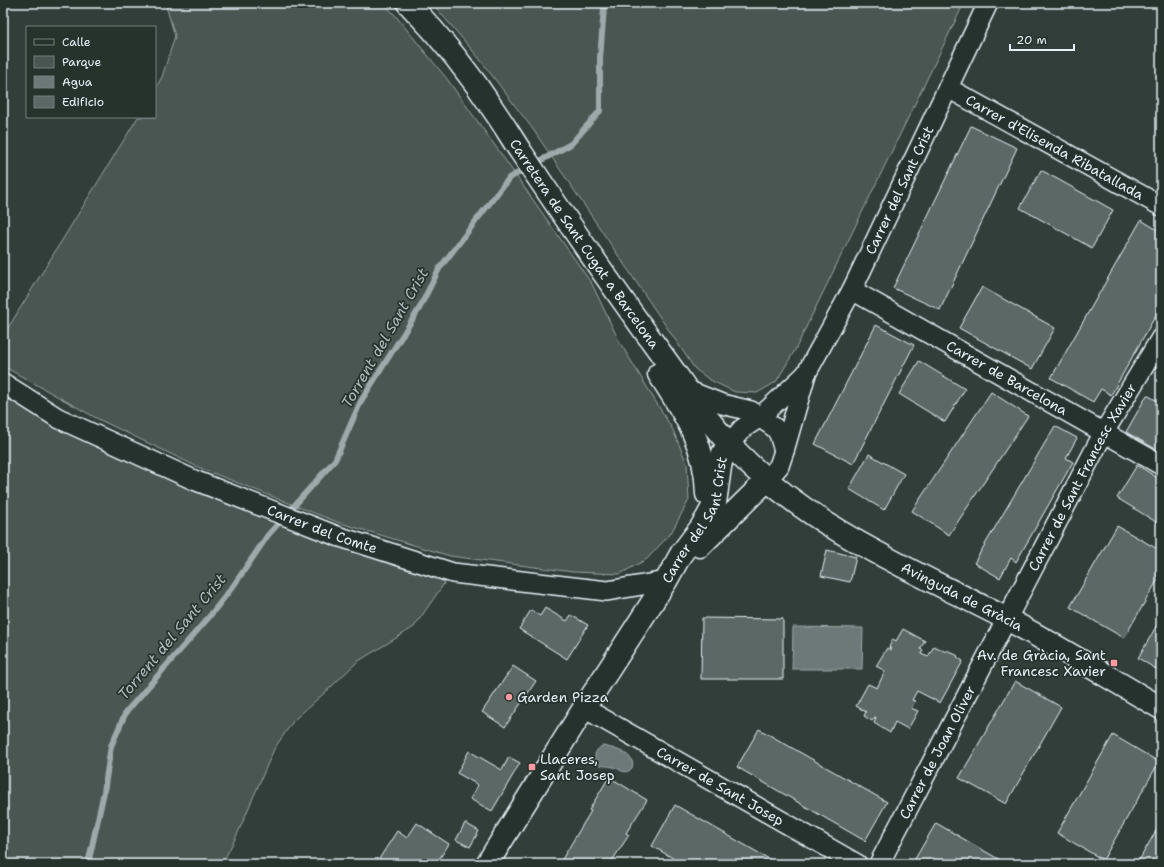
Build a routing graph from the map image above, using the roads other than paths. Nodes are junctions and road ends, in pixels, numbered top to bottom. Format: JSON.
{"nodes":[{"id":1,"x":408,"y":3,"type":"edge"},
{"id":2,"x":988,"y":3,"type":"edge"},
{"id":3,"x":948,"y":88,"type":"junction"},
{"id":4,"x":1161,"y":206,"type":"edge"},
{"id":5,"x":852,"y":290,"type":"junction"},
{"id":6,"x":629,"y":310,"type":"junction"},
{"id":7,"x":1161,"y":338,"type":"edge"},
{"id":8,"x":806,"y":374,"type":"junction"},
{"id":9,"x":3,"y":382,"type":"edge"},
{"id":10,"x":687,"y":390,"type":"junction"},
{"id":11,"x":760,"y":417,"type":"junction"},
{"id":12,"x":1104,"y":432,"type":"junction"},
{"id":13,"x":729,"y":444,"type":"junction"},
{"id":14,"x":784,"y":451,"type":"junction"},
{"id":15,"x":1161,"y":465,"type":"edge"},
{"id":16,"x":766,"y":481,"type":"junction"},
{"id":17,"x":707,"y":518,"type":"junction"},
{"id":18,"x":666,"y":581,"type":"junction"},
{"id":19,"x":1008,"y":620,"type":"junction"},
{"id":20,"x":584,"y":708,"type":"junction"},
{"id":21,"x":1161,"y":708,"type":"edge"},
{"id":22,"x":487,"y":864,"type":"edge"},
{"id":23,"x":857,"y":864,"type":"edge"},
{"id":24,"x":879,"y":864,"type":"edge"}],
"edges":[{"from":1,"to":6,"type":"main road","name":"Carretera de Sant Cugat a Barcelona"},
{"from":2,"to":3,"type":"street","name":"Carrer del Sant Crist"},
{"from":3,"to":4,"type":"street","name":"Carrer d'Elisenda Ribatallada"},
{"from":3,"to":5,"type":"street","name":"Carrer del Sant Crist"},
{"from":5,"to":8,"type":"street","name":"Carrer del Sant Crist"},
{"from":5,"to":12,"type":"street","name":"Carrer de Barcelona"},
{"from":6,"to":10,"type":"main road","name":"Carretera de Sant Cugat a Barcelona"},
{"from":6,"to":17,"type":"main road"},
{"from":7,"to":12,"type":"street","name":"Carrer de Sant Francesc Xavier"},
{"from":8,"to":11,"type":"street","name":"Carrer del Sant Crist"},
{"from":8,"to":14,"type":"street","name":"Carrer del Sant Crist"},
{"from":9,"to":18,"type":"street","name":"Carrer del Comte"},
{"from":10,"to":11,"type":"street"},
{"from":10,"to":13,"type":"main road","name":"Carretera de Sant Cugat a Barcelona"},
{"from":11,"to":13,"type":"street","name":"Carrer del Sant Crist"},
{"from":11,"to":14,"type":"street"},
{"from":12,"to":15,"type":"street","name":"Carrer de Barcelona"},
{"from":12,"to":19,"type":"street","name":"Carrer de Sant Francesc Xavier"},
{"from":13,"to":16,"type":"main road","name":"Carretera de Sant Cugat a Barcelona"},
{"from":13,"to":17,"type":"main road","name":"Carrer del Sant Crist"},
{"from":14,"to":16,"type":"street","name":"Carrer del Sant Crist"},
{"from":16,"to":18,"type":"main road","name":"Carrer del Sant Crist"},
{"from":16,"to":19,"type":"main road","name":"Avinguda de Gràcia"},
{"from":17,"to":18,"type":"main road","name":"Carrer del Sant Crist"},
{"from":18,"to":20,"type":"main road"},
{"from":19,"to":21,"type":"main road","name":"Avinguda de Gràcia"},
{"from":19,"to":24,"type":"street","name":"Carrer de Joan Oliver"},
{"from":20,"to":22,"type":"main road"},
{"from":20,"to":23,"type":"street","name":"Carrer de Sant Josep"}]}
